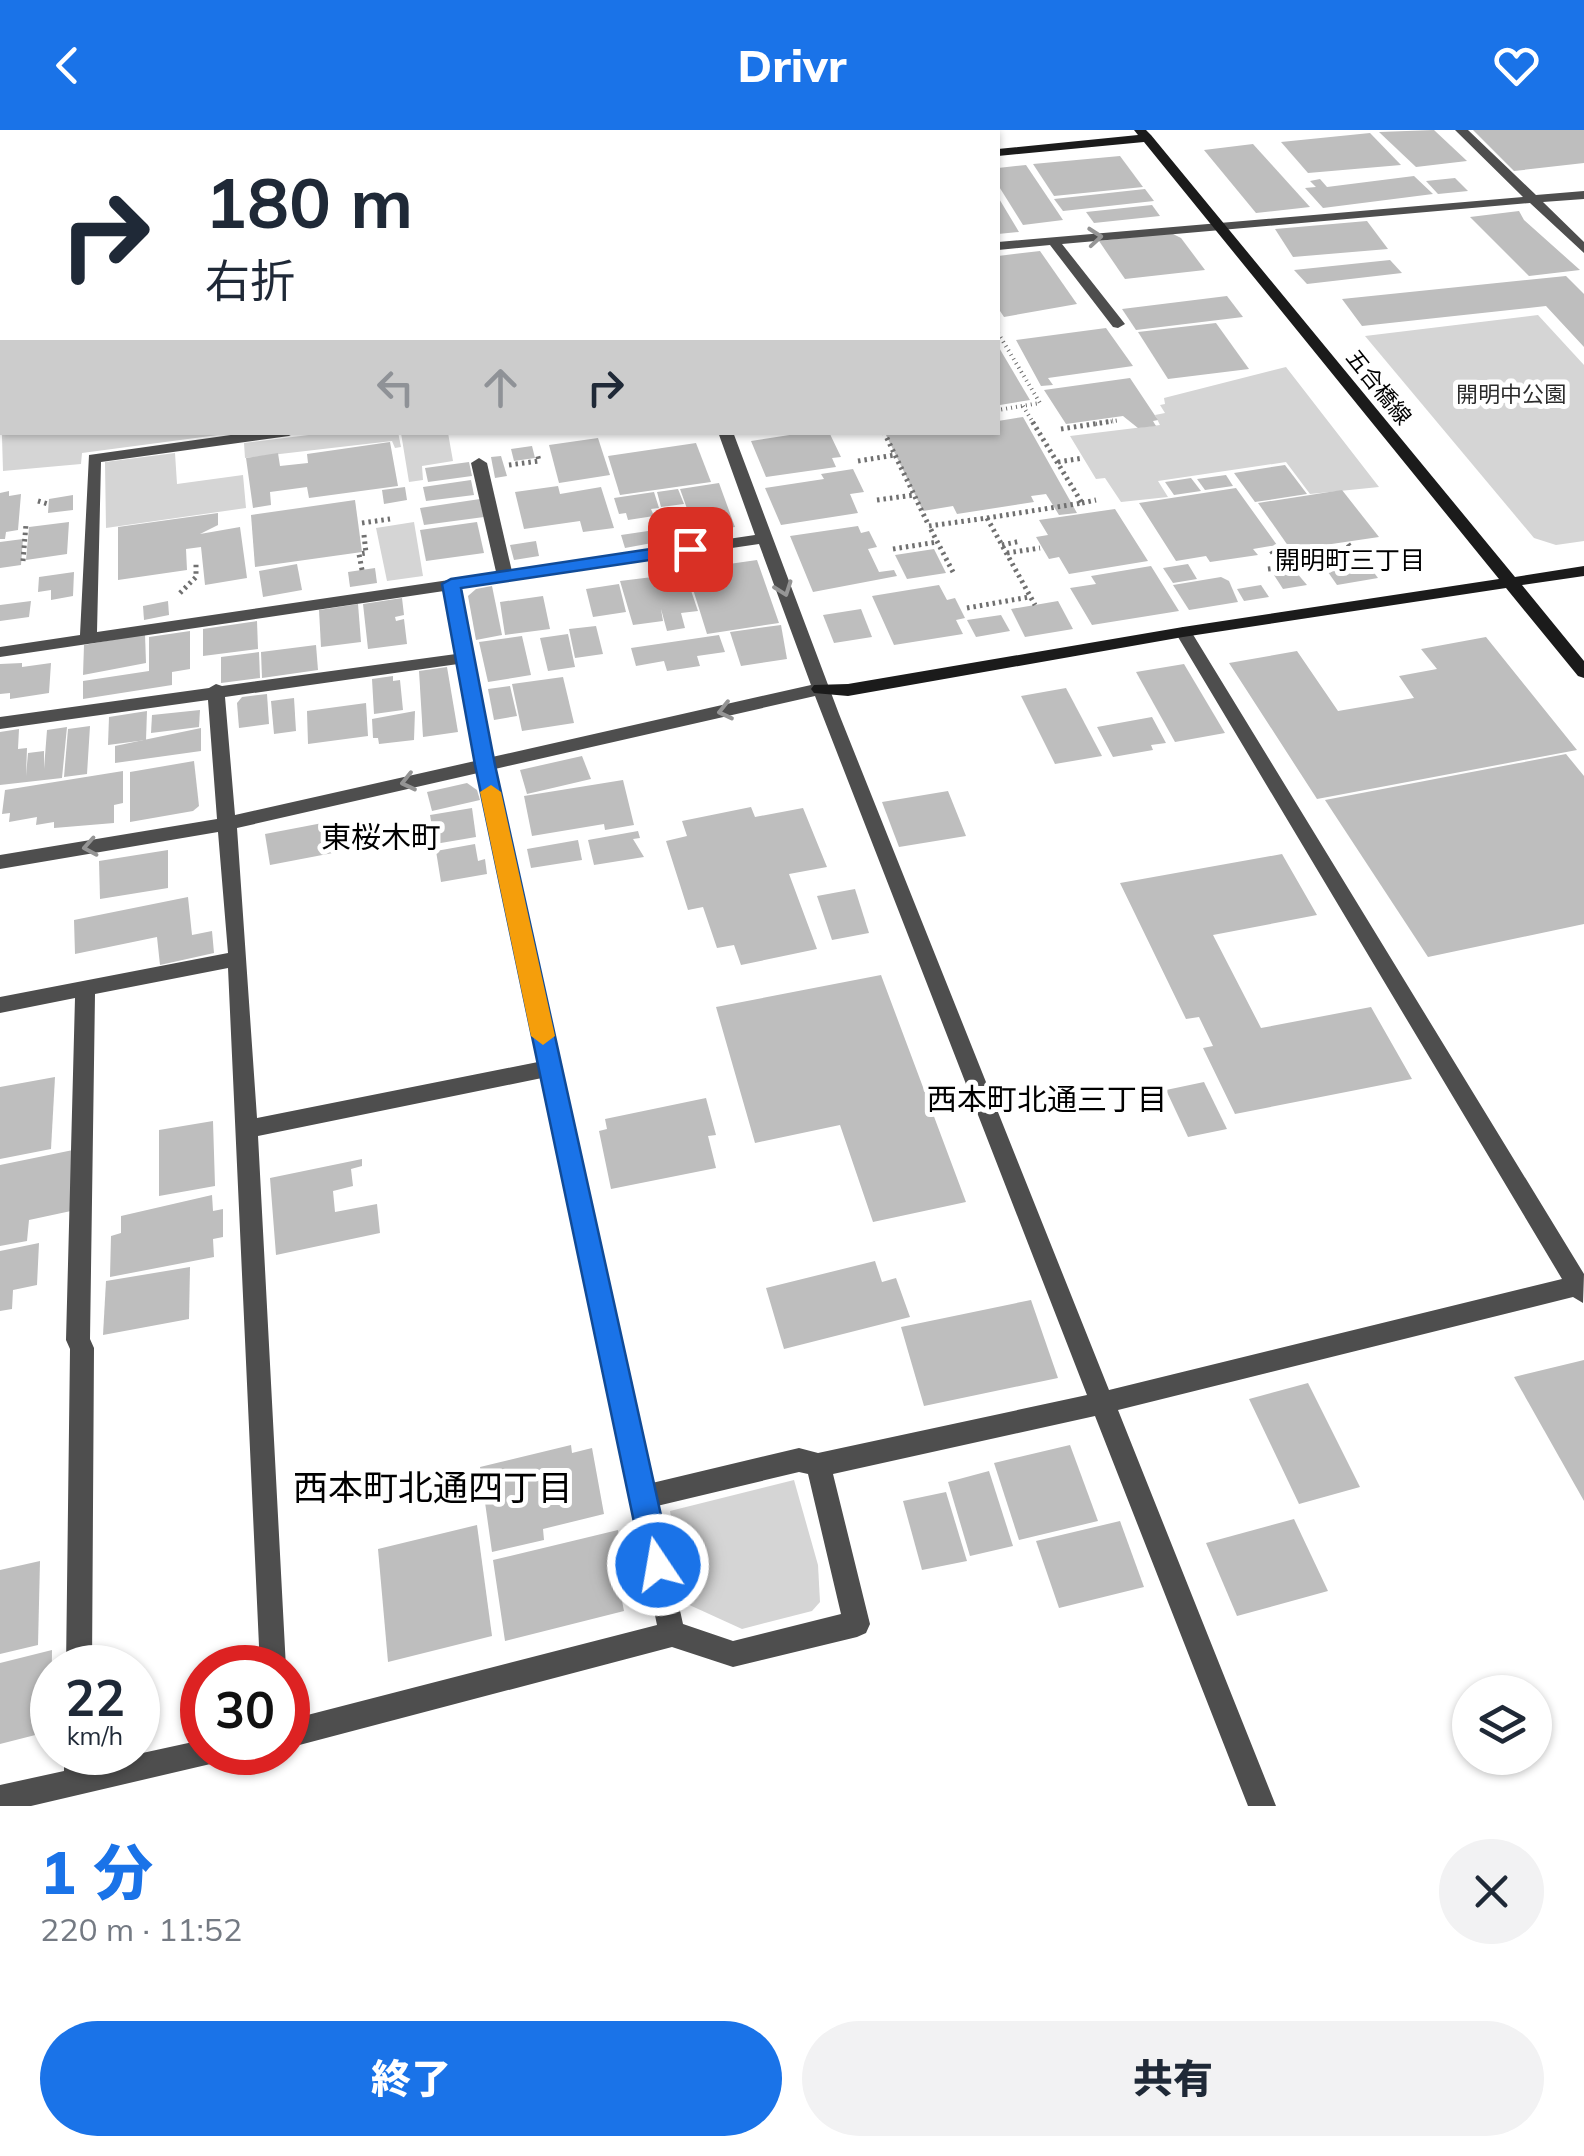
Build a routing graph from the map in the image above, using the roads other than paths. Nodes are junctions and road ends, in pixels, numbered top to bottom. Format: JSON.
{"nodes":[{"id":1,"x":1461,"y":130,"type":"edge"},
{"id":2,"x":1143,"y":134,"type":"edge"},
{"id":3,"x":1000,"y":152,"type":"edge"},
{"id":4,"x":1584,"y":194,"type":"edge"},
{"id":5,"x":1532,"y":199,"type":"junction"},
{"id":6,"x":1219,"y":225,"type":"junction"},
{"id":7,"x":1053,"y":241,"type":"junction"},
{"id":8,"x":1000,"y":246,"type":"edge"},
{"id":9,"x":1584,"y":249,"type":"edge"},
{"id":10,"x":1118,"y":324,"type":"dead end"},
{"id":11,"x":266,"y":435,"type":"edge"},
{"id":12,"x":726,"y":435,"type":"edge"},
{"id":13,"x":479,"y":463,"type":"dead end"},
{"id":14,"x":765,"y":538,"type":"junction"},
{"id":15,"x":1584,"y":572,"type":"edge"},
{"id":16,"x":504,"y":576,"type":"junction"},
{"id":17,"x":1510,"y":583,"type":"junction"},
{"id":18,"x":451,"y":584,"type":"junction"},
{"id":19,"x":1183,"y":632,"type":"junction"},
{"id":20,"x":88,"y":639,"type":"junction"},
{"id":21,"x":0,"y":652,"type":"edge"},
{"id":22,"x":464,"y":658,"type":"junction"},
{"id":23,"x":1584,"y":672,"type":"edge"},
{"id":24,"x":820,"y":689,"type":"junction"},
{"id":25,"x":216,"y":690,"type":"junction"},
{"id":26,"x":0,"y":723,"type":"edge"},
{"id":27,"x":485,"y":765,"type":"junction"},
{"id":28,"x":225,"y":824,"type":"junction"},
{"id":29,"x":0,"y":862,"type":"edge"},
{"id":30,"x":238,"y":959,"type":"junction"},
{"id":31,"x":86,"y":989,"type":"junction"},
{"id":32,"x":0,"y":1006,"type":"edge"},
{"id":33,"x":550,"y":1068,"type":"junction"},
{"id":34,"x":246,"y":1129,"type":"junction"},
{"id":35,"x":1582,"y":1288,"type":"edge"},
{"id":36,"x":1102,"y":1403,"type":"junction"},
{"id":37,"x":818,"y":1465,"type":"junction"},
{"id":38,"x":644,"y":1497,"type":"junction"},
{"id":39,"x":672,"y":1634,"type":"junction"},
{"id":40,"x":79,"y":1645,"type":"edge"},
{"id":41,"x":272,"y":1645,"type":"edge"},
{"id":42,"x":310,"y":1728,"type":"edge"},
{"id":43,"x":180,"y":1759,"type":"edge"},
{"id":44,"x":78,"y":1775,"type":"edge"},
{"id":45,"x":78,"y":1782,"type":"junction"},
{"id":46,"x":0,"y":1800,"type":"edge"},
{"id":47,"x":1262,"y":1806,"type":"edge"}],
"edges":[{"from":1,"to":5,"type":"street"},
{"from":2,"to":3,"type":"street"},
{"from":2,"to":6,"type":"street","name":"五合橋線"},
{"from":4,"to":5,"type":"street"},
{"from":5,"to":6,"type":"street"},
{"from":5,"to":9,"type":"street"},
{"from":7,"to":6,"type":"street","one_way":true},
{"from":6,"to":17,"type":"street","name":"五合橋線"},
{"from":7,"to":8,"type":"street"},
{"from":7,"to":10,"type":"street"},
{"from":11,"to":20,"type":"street"},
{"from":12,"to":14,"type":"street"},
{"from":13,"to":16,"type":"street"},
{"from":14,"to":16,"type":"street"},
{"from":14,"to":24,"type":"street","one_way":true},
{"from":15,"to":17,"type":"street"},
{"from":16,"to":18,"type":"street"},
{"from":17,"to":19,"type":"street"},
{"from":17,"to":23,"type":"street","name":"五合橋線"},
{"from":18,"to":20,"type":"street"},
{"from":18,"to":22,"type":"street"},
{"from":19,"to":24,"type":"street"},
{"from":19,"to":35,"type":"street"},
{"from":20,"to":21,"type":"street"},
{"from":22,"to":25,"type":"street"},
{"from":22,"to":27,"type":"street"},
{"from":24,"to":27,"type":"street","one_way":true},
{"from":24,"to":36,"type":"street"},
{"from":25,"to":26,"type":"street"},
{"from":25,"to":28,"type":"street"},
{"from":27,"to":28,"type":"street","one_way":true},
{"from":27,"to":33,"type":"street"},
{"from":28,"to":29,"type":"street","one_way":true},
{"from":28,"to":30,"type":"street"},
{"from":30,"to":31,"type":"street"},
{"from":30,"to":34,"type":"street"},
{"from":31,"to":32,"type":"street"},
{"from":31,"to":40,"type":"street"},
{"from":33,"to":34,"type":"street"},
{"from":33,"to":38,"type":"street"},
{"from":34,"to":41,"type":"street"},
{"from":35,"to":36,"type":"street"},
{"from":36,"to":37,"type":"street"},
{"from":36,"to":47,"type":"street"},
{"from":37,"to":38,"type":"street"},
{"from":37,"to":39,"type":"street"},
{"from":38,"to":39,"type":"street"},
{"from":39,"to":42,"type":"street"},
{"from":43,"to":45,"type":"street"},
{"from":44,"to":45,"type":"street"},
{"from":45,"to":46,"type":"street"}]}
